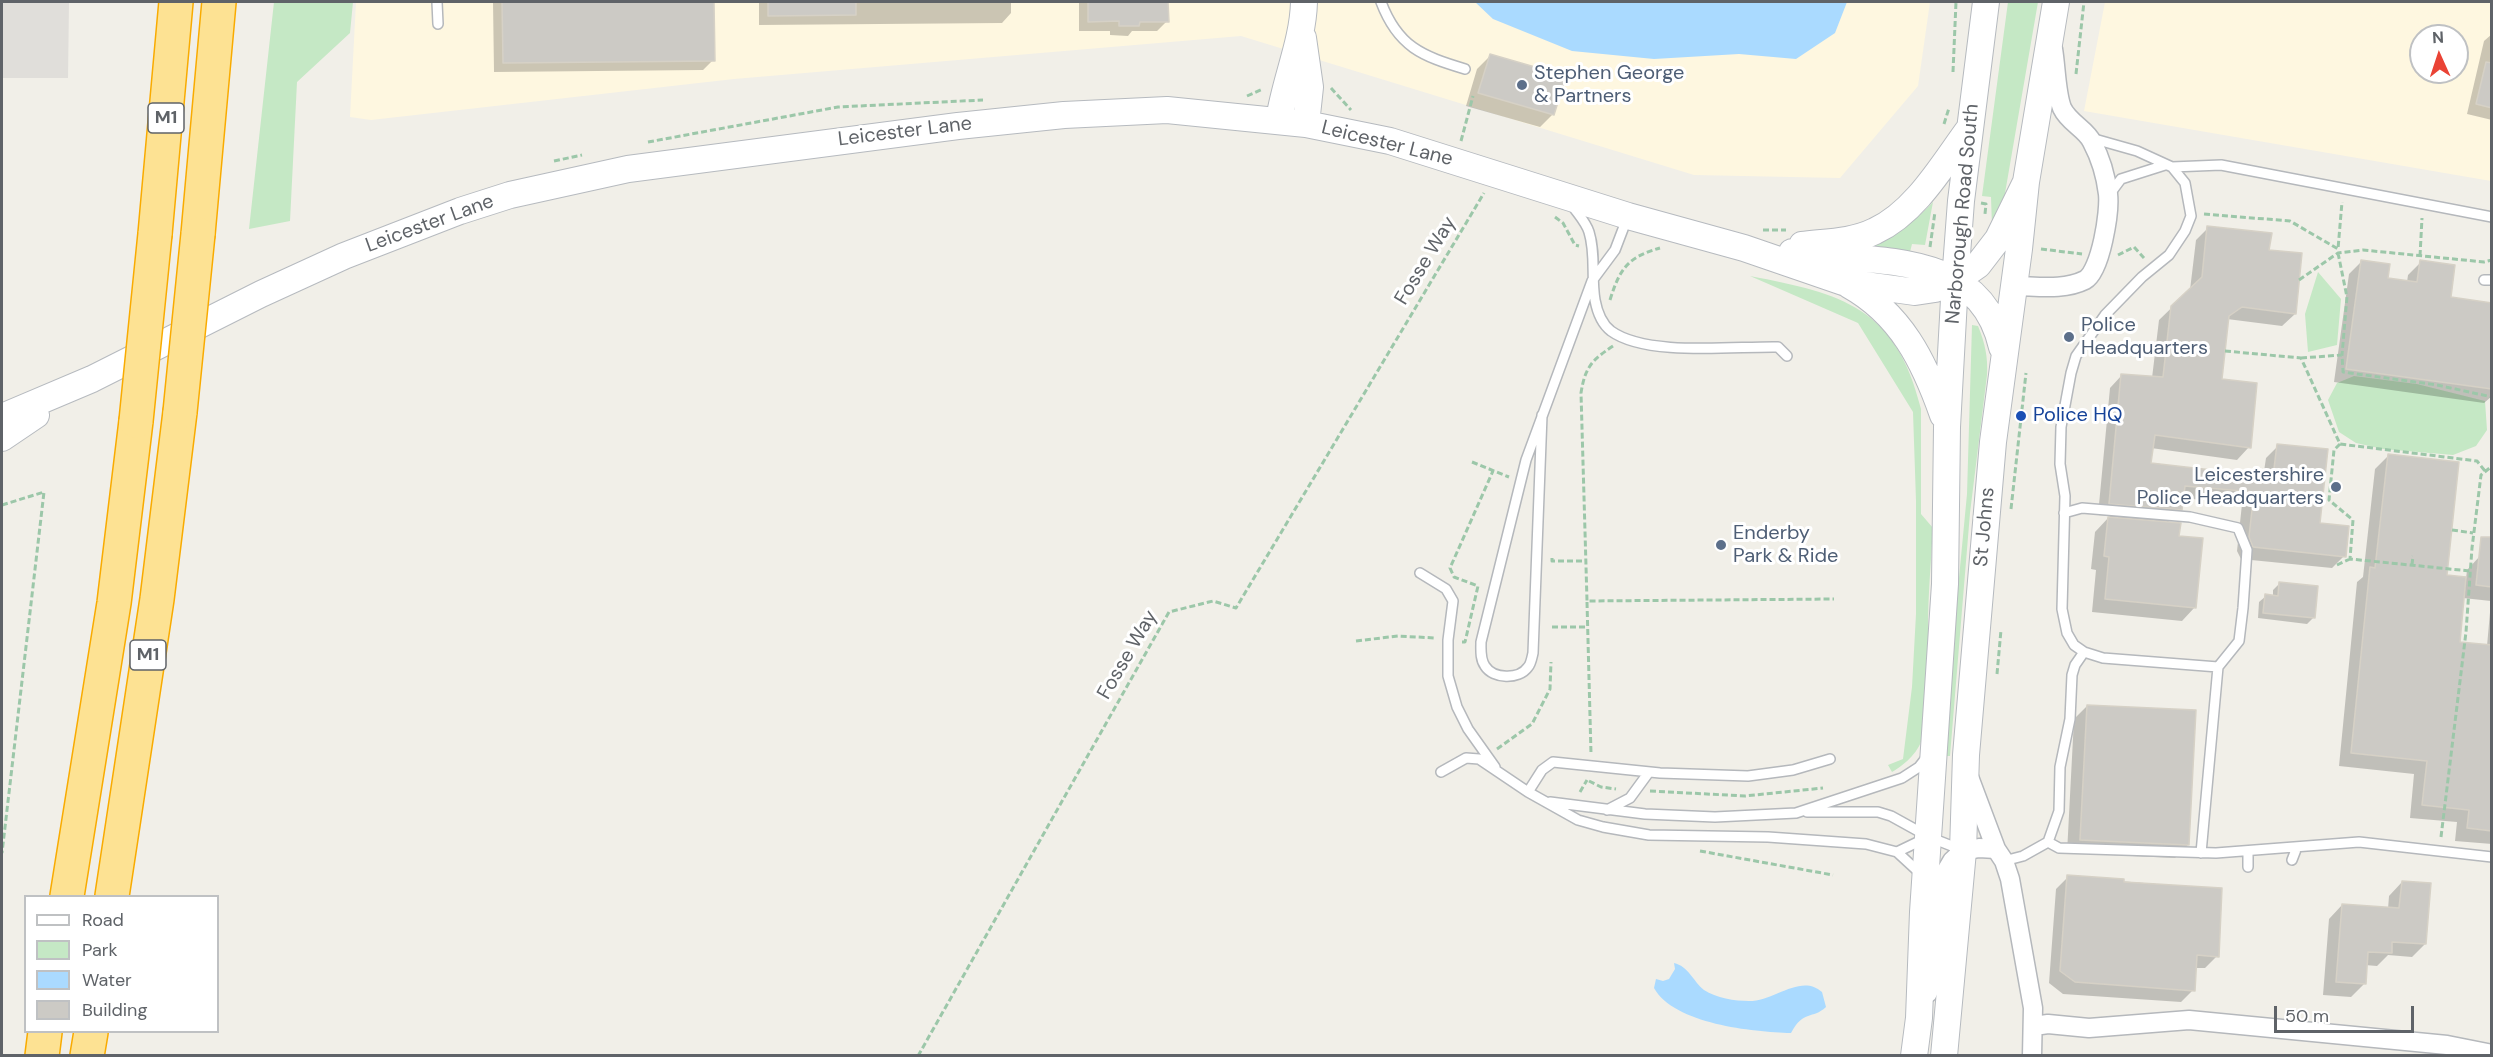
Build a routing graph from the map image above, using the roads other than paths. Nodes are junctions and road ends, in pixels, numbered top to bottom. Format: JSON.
{"nodes":[{"id":1,"x":176,"y":2,"type":"edge"},
{"id":2,"x":219,"y":2,"type":"edge"},
{"id":3,"x":436,"y":2,"type":"edge"},
{"id":4,"x":1304,"y":2,"type":"edge"},
{"id":5,"x":1381,"y":2,"type":"edge"},
{"id":6,"x":1986,"y":2,"type":"edge"},
{"id":7,"x":2056,"y":2,"type":"edge"},
{"id":8,"x":438,"y":24,"type":"dead end"},
{"id":9,"x":2051,"y":34,"type":"junction"},
{"id":10,"x":1465,"y":69,"type":"dead end"},
{"id":11,"x":1300,"y":80,"type":"junction"},
{"id":12,"x":1280,"y":120,"type":"junction"},
{"id":13,"x":1306,"y":124,"type":"junction"},
{"id":14,"x":1970,"y":128,"type":"junction"},
{"id":15,"x":2091,"y":138,"type":"junction"},
{"id":16,"x":2169,"y":166,"type":"junction"},
{"id":17,"x":2026,"y":182,"type":"junction"},
{"id":18,"x":2108,"y":195,"type":"junction"},
{"id":19,"x":1567,"y":198,"type":"junction"},
{"id":20,"x":1628,"y":216,"type":"junction"},
{"id":21,"x":2492,"y":217,"type":"edge"},
{"id":22,"x":1750,"y":238,"type":"junction"},
{"id":23,"x":1772,"y":249,"type":"junction"},
{"id":24,"x":1592,"y":281,"type":"junction"},
{"id":25,"x":1955,"y":281,"type":"junction"},
{"id":26,"x":1843,"y":282,"type":"junction"},
{"id":27,"x":2024,"y":286,"type":"junction"},
{"id":28,"x":1787,"y":356,"type":"dead end"},
{"id":29,"x":2015,"y":359,"type":"junction"},
{"id":30,"x":92,"y":379,"type":"junction"},
{"id":31,"x":1542,"y":415,"type":"junction"},
{"id":32,"x":2,"y":417,"type":"edge"},
{"id":33,"x":1947,"y":427,"type":"junction"},
{"id":34,"x":2,"y":438,"type":"edge"},
{"id":35,"x":2064,"y":513,"type":"junction"},
{"id":36,"x":1420,"y":573,"type":"dead end"},
{"id":37,"x":2084,"y":652,"type":"junction"},
{"id":38,"x":2218,"y":667,"type":"junction"},
{"id":39,"x":1934,"y":748,"type":"junction"},
{"id":40,"x":1830,"y":759,"type":"dead end"},
{"id":41,"x":1965,"y":765,"type":"junction"},
{"id":42,"x":1496,"y":769,"type":"junction"},
{"id":43,"x":1441,"y":772,"type":"dead end"},
{"id":44,"x":1648,"y":772,"type":"junction"},
{"id":45,"x":1528,"y":792,"type":"junction"},
{"id":46,"x":1544,"y":801,"type":"junction"},
{"id":47,"x":1608,"y":810,"type":"junction"},
{"id":48,"x":1796,"y":813,"type":"junction"},
{"id":49,"x":1929,"y":837,"type":"junction"},
{"id":50,"x":2048,"y":842,"type":"junction"},
{"id":51,"x":2297,"y":847,"type":"junction"},
{"id":52,"x":1963,"y":850,"type":"junction"},
{"id":53,"x":1897,"y":852,"type":"junction"},
{"id":54,"x":2248,"y":852,"type":"junction"},
{"id":55,"x":2201,"y":853,"type":"junction"},
{"id":56,"x":2000,"y":855,"type":"junction"},
{"id":57,"x":2492,"y":857,"type":"edge"},
{"id":58,"x":2292,"y":860,"type":"dead end"},
{"id":59,"x":2248,"y":867,"type":"dead end"},
{"id":60,"x":1926,"y":879,"type":"junction"},
{"id":61,"x":67,"y":895,"type":"edge"},
{"id":62,"x":112,"y":895,"type":"edge"},
{"id":63,"x":1919,"y":1018,"type":"junction"},
{"id":64,"x":2034,"y":1026,"type":"junction"},
{"id":65,"x":45,"y":1033,"type":"edge"},
{"id":66,"x":91,"y":1033,"type":"edge"},
{"id":67,"x":2492,"y":1054,"type":"edge"},
{"id":68,"x":42,"y":1056,"type":"edge"},
{"id":69,"x":87,"y":1056,"type":"edge"},
{"id":70,"x":1914,"y":1056,"type":"edge"},
{"id":71,"x":1944,"y":1056,"type":"edge"},
{"id":72,"x":2032,"y":1056,"type":"edge"}],
"edges":[{"from":1,"to":61,"type":"highway","number":"M1","bridge":true},
{"from":2,"to":62,"type":"highway","number":"M1","bridge":true},
{"from":3,"to":8,"type":"lane"},
{"from":4,"to":11,"type":"main road"},
{"from":5,"to":10,"type":"lane"},
{"from":6,"to":14,"type":"main road","name":"Narborough Road South"},
{"from":7,"to":9,"type":"main road","name":"St Johns"},
{"from":9,"to":15,"type":"street"},
{"from":9,"to":17,"type":"main road","name":"St Johns"},
{"from":11,"to":12,"type":"main road"},
{"from":11,"to":13,"type":"main road"},
{"from":12,"to":13,"type":"main road","name":"Leicester Lane"},
{"from":12,"to":30,"type":"main road","name":"Leicester Lane"},
{"from":13,"to":19,"type":"main road","name":"Leicester Lane"},
{"from":14,"to":23,"type":"main road"},
{"from":14,"to":25,"type":"main road","name":"Narborough Road South"},
{"from":15,"to":16,"type":"lane"},
{"from":15,"to":18,"type":"street"},
{"from":16,"to":18,"type":"lane"},
{"from":16,"to":21,"type":"lane"},
{"from":16,"to":35,"type":"lane"},
{"from":17,"to":25,"type":"main road"},
{"from":17,"to":27,"type":"main road","name":"St Johns"},
{"from":18,"to":27,"type":"street"},
{"from":19,"to":20,"type":"main road","name":"Leicester Lane"},
{"from":19,"to":24,"type":"lane"},
{"from":20,"to":22,"type":"main road","name":"Leicester Lane"},
{"from":20,"to":24,"type":"lane"},
{"from":22,"to":23,"type":"main road","name":"Leicester Lane"},
{"from":22,"to":26,"type":"main road","name":"Leicester Lane"},
{"from":23,"to":25,"type":"main road","name":"Leicester Lane"},
{"from":24,"to":28,"type":"lane"},
{"from":24,"to":31,"type":"lane"},
{"from":25,"to":26,"type":"main road","name":"Leicester Lane"},
{"from":25,"to":27,"type":"main road"},
{"from":25,"to":29,"type":"main road"},
{"from":25,"to":33,"type":"main road","name":"Narborough Road South"},
{"from":26,"to":33,"type":"main road"},
{"from":27,"to":29,"type":"main road","name":"St Johns"},
{"from":29,"to":41,"type":"main road","name":"St Johns"},
{"from":30,"to":32,"type":"main road","name":"Leicester Lane"},
{"from":30,"to":34,"type":"main road","name":"Leicester Lane"},
{"from":31,"to":31,"type":"lane"},
{"from":33,"to":39,"type":"main road","name":"St Johns"},
{"from":35,"to":37,"type":"lane"},
{"from":35,"to":38,"type":"lane"},
{"from":36,"to":42,"type":"lane"},
{"from":37,"to":38,"type":"lane"},
{"from":37,"to":50,"type":"lane"},
{"from":38,"to":55,"type":"lane"},
{"from":39,"to":48,"type":"lane"},
{"from":39,"to":49,"type":"main road","name":"St Johns"},
{"from":40,"to":44,"type":"lane"},
{"from":41,"to":49,"type":"main road"},
{"from":41,"to":52,"type":"main road","name":"St Johns"},
{"from":41,"to":56,"type":"street"},
{"from":42,"to":43,"type":"lane"},
{"from":42,"to":45,"type":"lane"},
{"from":44,"to":45,"type":"lane"},
{"from":44,"to":47,"type":"lane"},
{"from":45,"to":46,"type":"lane"},
{"from":46,"to":47,"type":"lane"},
{"from":46,"to":53,"type":"lane"},
{"from":47,"to":48,"type":"lane"},
{"from":48,"to":49,"type":"lane"},
{"from":49,"to":52,"type":"lane"},
{"from":49,"to":53,"type":"lane"},
{"from":49,"to":60,"type":"main road","name":"St Johns"},
{"from":50,"to":55,"type":"lane"},
{"from":50,"to":56,"type":"lane"},
{"from":51,"to":54,"type":"lane"},
{"from":51,"to":57,"type":"lane"},
{"from":51,"to":58,"type":"lane"},
{"from":52,"to":56,"type":"street"},
{"from":52,"to":63,"type":"street"},
{"from":52,"to":71,"type":"main road","name":"St Johns"},
{"from":53,"to":60,"type":"lane"},
{"from":54,"to":55,"type":"lane"},
{"from":54,"to":59,"type":"lane"},
{"from":56,"to":64,"type":"street"},
{"from":60,"to":63,"type":"main road","name":"St Johns"},
{"from":63,"to":70,"type":"main road","name":"St Johns"},
{"from":64,"to":67,"type":"street"},
{"from":64,"to":72,"type":"street"},
{"from":65,"to":68,"type":"highway"},
{"from":66,"to":69,"type":"highway"}]}
